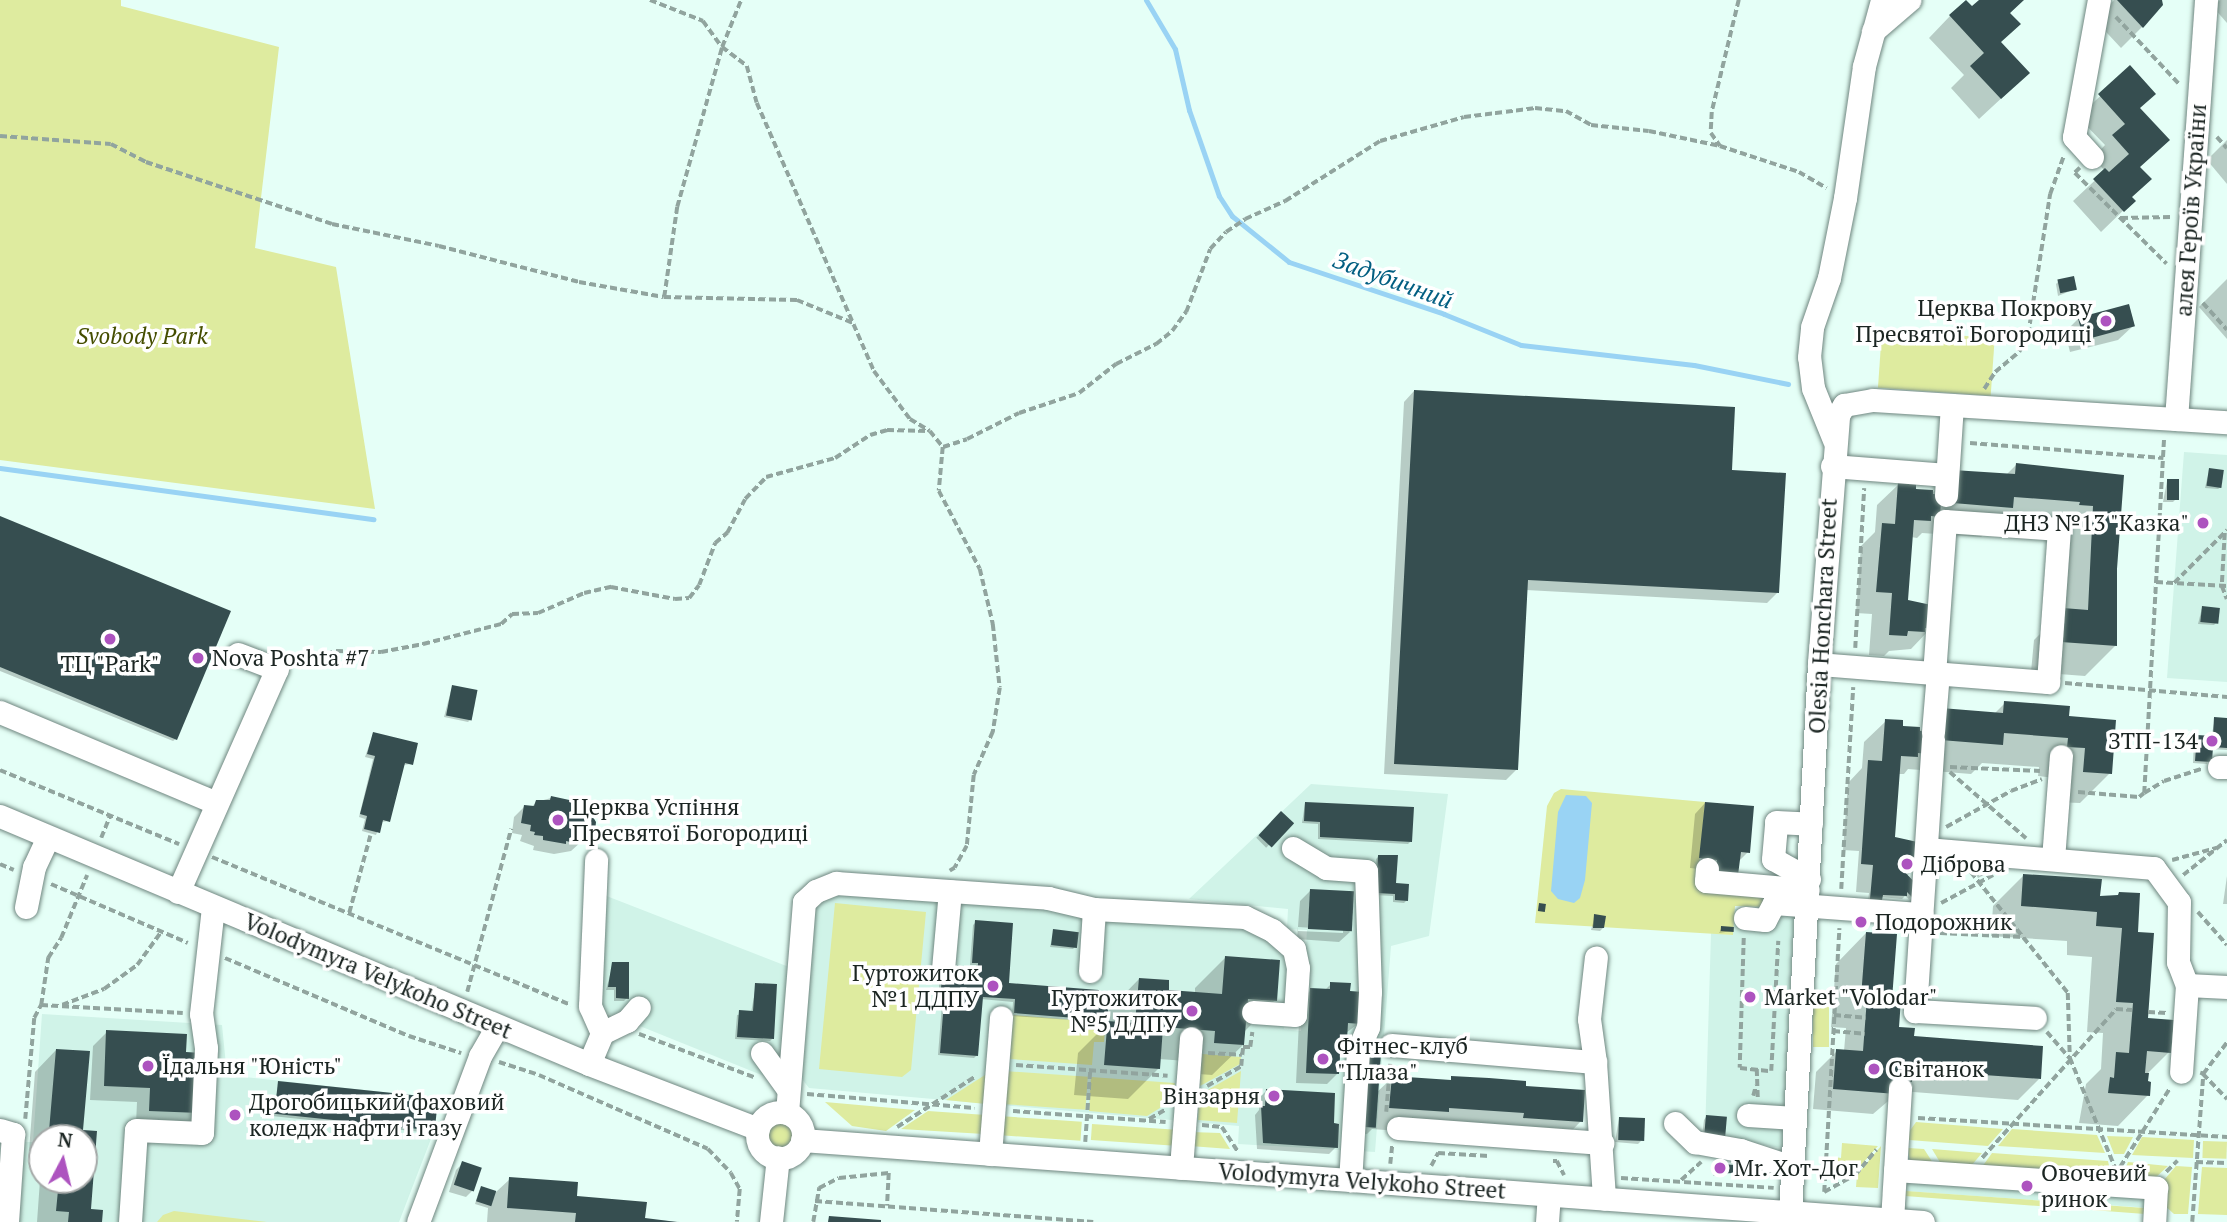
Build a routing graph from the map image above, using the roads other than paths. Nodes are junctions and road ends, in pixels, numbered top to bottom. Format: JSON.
{"nodes":[{"id":1,"x":1882,"y":0,"type":"edge"},
{"id":2,"x":1909,"y":0,"type":"edge"},
{"id":3,"x":2206,"y":0,"type":"edge"},
{"id":4,"x":2104,"y":5,"type":"edge"},
{"id":5,"x":1873,"y":31,"type":"junction"},
{"id":6,"x":2092,"y":157,"type":"road end"},
{"id":7,"x":1964,"y":406,"type":"junction"},
{"id":8,"x":2171,"y":419,"type":"junction"},
{"id":9,"x":2227,"y":422,"type":"edge"},
{"id":10,"x":1834,"y":440,"type":"junction"},
{"id":11,"x":1832,"y":466,"type":"junction"},
{"id":12,"x":1946,"y":498,"type":"junction"},
{"id":13,"x":238,"y":654,"type":"dead end"},
{"id":14,"x":1819,"y":664,"type":"junction"},
{"id":15,"x":1936,"y":673,"type":"junction"},
{"id":16,"x":0,"y":712,"type":"edge"},
{"id":17,"x":2060,"y":773,"type":"road end"},
{"id":18,"x":217,"y":803,"type":"junction"},
{"id":19,"x":0,"y":816,"type":"edge"},
{"id":20,"x":1811,"y":824,"type":"junction"},
{"id":21,"x":48,"y":837,"type":"junction"},
{"id":22,"x":1926,"y":844,"type":"junction"},
{"id":23,"x":1293,"y":848,"type":"dead end"},
{"id":24,"x":2043,"y":859,"type":"junction"},
{"id":25,"x":596,"y":860,"type":"dead end"},
{"id":26,"x":1707,"y":869,"type":"dead end"},
{"id":27,"x":948,"y":882,"type":"junction"},
{"id":28,"x":1808,"y":891,"type":"junction"},
{"id":29,"x":177,"y":892,"type":"junction"},
{"id":30,"x":26,"y":907,"type":"dead end"},
{"id":31,"x":214,"y":907,"type":"junction"},
{"id":32,"x":1094,"y":909,"type":"junction"},
{"id":33,"x":1745,"y":918,"type":"road end"},
{"id":34,"x":1921,"y":923,"type":"junction"},
{"id":35,"x":1596,"y":957,"type":"dead end"},
{"id":36,"x":943,"y":969,"type":"dead end"},
{"id":37,"x":1090,"y":971,"type":"dead end"},
{"id":38,"x":2187,"y":985,"type":"junction"},
{"id":39,"x":2227,"y":987,"type":"edge"},
{"id":40,"x":639,"y":1007,"type":"dead end"},
{"id":41,"x":1001,"y":1017,"type":"dead end"},
{"id":42,"x":2035,"y":1018,"type":"road end"},
{"id":43,"x":1253,"y":1020,"type":"road end"},
{"id":44,"x":605,"y":1024,"type":"junction"},
{"id":45,"x":497,"y":1026,"type":"junction"},
{"id":46,"x":1190,"y":1045,"type":"road end"},
{"id":47,"x":1391,"y":1045,"type":"road end"},
{"id":48,"x":762,"y":1053,"type":"dead end"},
{"id":49,"x":1595,"y":1062,"type":"junction"},
{"id":50,"x":589,"y":1064,"type":"junction"},
{"id":51,"x":2192,"y":1073,"type":"road end"},
{"id":52,"x":1900,"y":1088,"type":"dead end"},
{"id":53,"x":788,"y":1089,"type":"junction"},
{"id":54,"x":787,"y":1113,"type":"junction"},
{"id":55,"x":1755,"y":1116,"type":"road end"},
{"id":56,"x":1795,"y":1118,"type":"junction"},
{"id":57,"x":1675,"y":1123,"type":"dead end"},
{"id":58,"x":758,"y":1129,"type":"junction"},
{"id":59,"x":12,"y":1130,"type":"edge"},
{"id":60,"x":1395,"y":1130,"type":"road end"},
{"id":61,"x":802,"y":1140,"type":"junction"},
{"id":62,"x":1602,"y":1143,"type":"junction"},
{"id":63,"x":990,"y":1154,"type":"junction"},
{"id":64,"x":778,"y":1157,"type":"junction"},
{"id":65,"x":1181,"y":1168,"type":"junction"},
{"id":66,"x":1895,"y":1170,"type":"junction"},
{"id":67,"x":1351,"y":1171,"type":"junction"},
{"id":68,"x":1791,"y":1178,"type":"junction"},
{"id":69,"x":1604,"y":1188,"type":"junction"},
{"id":70,"x":1549,"y":1195,"type":"junction"},
{"id":71,"x":1790,"y":1213,"type":"junction"},
{"id":72,"x":1746,"y":1216,"type":"edge"},
{"id":73,"x":1892,"y":1220,"type":"junction"},
{"id":74,"x":7,"y":1222,"type":"edge"},
{"id":75,"x":130,"y":1222,"type":"edge"},
{"id":76,"x":418,"y":1222,"type":"edge"},
{"id":77,"x":771,"y":1222,"type":"edge"},
{"id":78,"x":1547,"y":1222,"type":"edge"},
{"id":79,"x":1923,"y":1222,"type":"edge"},
{"id":80,"x":2154,"y":1222,"type":"edge"}],
"edges":[{"from":1,"to":5,"type":"street"},
{"from":2,"to":5,"type":"street"},
{"from":3,"to":8,"type":"street","name":"алея Героїв України"},
{"from":4,"to":6,"type":"street"},
{"from":5,"to":10,"type":"street"},
{"from":7,"to":8,"type":"street","name":"Olesia Honchara Street"},
{"from":7,"to":10,"type":"street","name":"Olesia Honchara Street"},
{"from":7,"to":12,"type":"street"},
{"from":8,"to":9,"type":"street","name":"Olesia Honchara Street"},
{"from":10,"to":11,"type":"street","name":"Olesia Honchara Street"},
{"from":11,"to":12,"type":"street"},
{"from":11,"to":14,"type":"street","name":"Olesia Honchara Street"},
{"from":12,"to":15,"type":"street"},
{"from":12,"to":15,"type":"street"},
{"from":13,"to":18,"type":"street"},
{"from":14,"to":15,"type":"street"},
{"from":14,"to":20,"type":"street","name":"Olesia Honchara Street"},
{"from":15,"to":22,"type":"street"},
{"from":16,"to":18,"type":"street"},
{"from":17,"to":24,"type":"street"},
{"from":18,"to":29,"type":"street"},
{"from":19,"to":21,"type":"street","name":"Volodymyra Velykoho Street"},
{"from":20,"to":28,"type":"street","name":"Olesia Honchara Street"},
{"from":20,"to":28,"type":"street"},
{"from":21,"to":29,"type":"street","name":"Volodymyra Velykoho Street"},
{"from":21,"to":30,"type":"street"},
{"from":22,"to":24,"type":"street"},
{"from":22,"to":34,"type":"street"},
{"from":23,"to":67,"type":"street"},
{"from":24,"to":38,"type":"street"},
{"from":25,"to":44,"type":"street"},
{"from":26,"to":28,"type":"street"},
{"from":27,"to":32,"type":"street"},
{"from":27,"to":36,"type":"street"},
{"from":27,"to":53,"type":"street"},
{"from":28,"to":33,"type":"street"},
{"from":28,"to":34,"type":"street"},
{"from":28,"to":56,"type":"street","name":"Olesia Honchara Street"},
{"from":29,"to":31,"type":"street","name":"Volodymyra Velykoho Street"},
{"from":31,"to":45,"type":"street","name":"Volodymyra Velykoho Street"},
{"from":31,"to":75,"type":"street"},
{"from":32,"to":37,"type":"street"},
{"from":32,"to":43,"type":"street"},
{"from":34,"to":42,"type":"street"},
{"from":35,"to":49,"type":"street"},
{"from":38,"to":39,"type":"street"},
{"from":38,"to":51,"type":"street"},
{"from":40,"to":44,"type":"street"},
{"from":41,"to":63,"type":"street"},
{"from":44,"to":50,"type":"street"},
{"from":45,"to":50,"type":"street","name":"Volodymyra Velykoho Street"},
{"from":45,"to":76,"type":"street"},
{"from":46,"to":65,"type":"street"},
{"from":47,"to":49,"type":"street"},
{"from":48,"to":53,"type":"street"},
{"from":49,"to":62,"type":"street"},
{"from":50,"to":58,"type":"street","name":"Volodymyra Velykoho Street"},
{"from":52,"to":66,"type":"street"},
{"from":53,"to":54,"type":"street"},
{"from":54,"to":58,"type":"street"},
{"from":54,"to":61,"type":"street"},
{"from":55,"to":56,"type":"street"},
{"from":56,"to":68,"type":"street","name":"Olesia Honchara Street"},
{"from":57,"to":68,"type":"street"},
{"from":58,"to":64,"type":"street"},
{"from":59,"to":74,"type":"street"},
{"from":60,"to":62,"type":"street"},
{"from":61,"to":63,"type":"street","name":"Volodymyra Velykoho Street"},
{"from":61,"to":64,"type":"street"},
{"from":62,"to":69,"type":"street"},
{"from":63,"to":65,"type":"street","name":"Volodymyra Velykoho Street"},
{"from":64,"to":77,"type":"street"},
{"from":65,"to":67,"type":"street","name":"Volodymyra Velykoho Street"},
{"from":66,"to":73,"type":"street"},
{"from":66,"to":80,"type":"street"},
{"from":67,"to":70,"type":"street","name":"Volodymyra Velykoho Street"},
{"from":68,"to":71,"type":"street","name":"Olesia Honchara Street"},
{"from":69,"to":70,"type":"street","name":"Volodymyra Velykoho Street"},
{"from":69,"to":72,"type":"street","name":"Volodymyra Velykoho Street"},
{"from":70,"to":78,"type":"street"},
{"from":71,"to":72,"type":"street","name":"Volodymyra Velykoho Street"},
{"from":71,"to":73,"type":"street","name":"Volodymyra Velykoho Street"},
{"from":73,"to":79,"type":"street","name":"Volodymyra Velykoho Street"}]}
